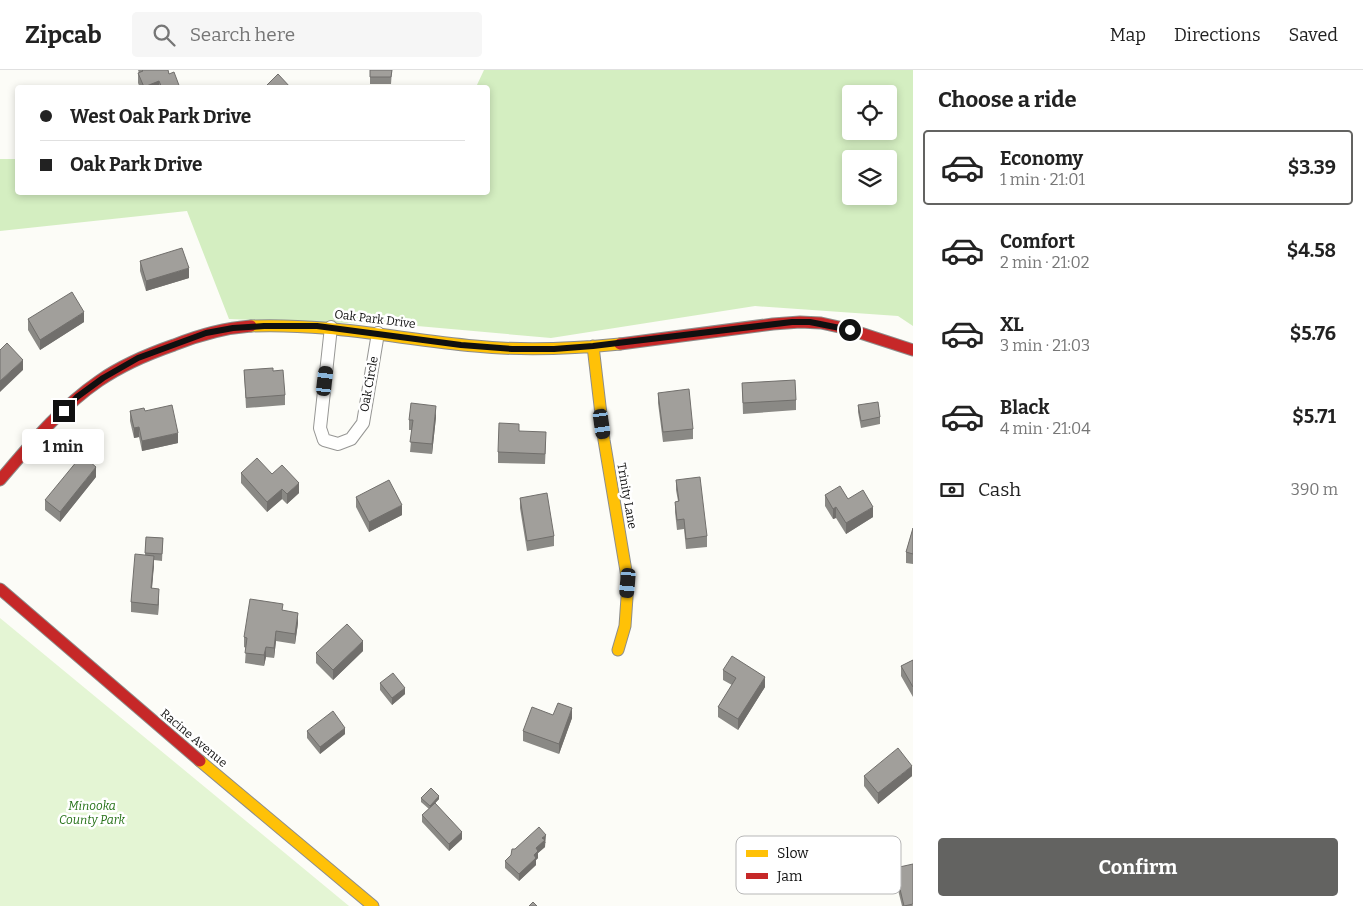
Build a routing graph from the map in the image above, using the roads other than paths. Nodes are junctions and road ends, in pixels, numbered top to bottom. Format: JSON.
{"nodes":[{"id":1,"x":331,"y":327,"type":"junction"},
{"id":2,"x":378,"y":333,"type":"junction"},
{"id":3,"x":593,"y":346,"type":"junction"},
{"id":4,"x":913,"y":350,"type":"edge"},
{"id":5,"x":0,"y":480,"type":"edge"},
{"id":6,"x":0,"y":589,"type":"edge"},
{"id":7,"x":618,"y":650,"type":"dead end"},
{"id":8,"x":373,"y":906,"type":"edge"}],
"edges":[{"from":1,"to":2,"type":"street","name":"Oak Park Drive"},
{"from":1,"to":2,"type":"street","name":"Oak Circle"},
{"from":1,"to":5,"type":"street","name":"Oak Park Drive"},
{"from":2,"to":3,"type":"street","name":"Oak Park Drive"},
{"from":3,"to":4,"type":"street","name":"Oak Park Drive"},
{"from":3,"to":7,"type":"street","name":"Trinity Lane"},
{"from":6,"to":8,"type":"street","name":"Racine Avenue"}]}
